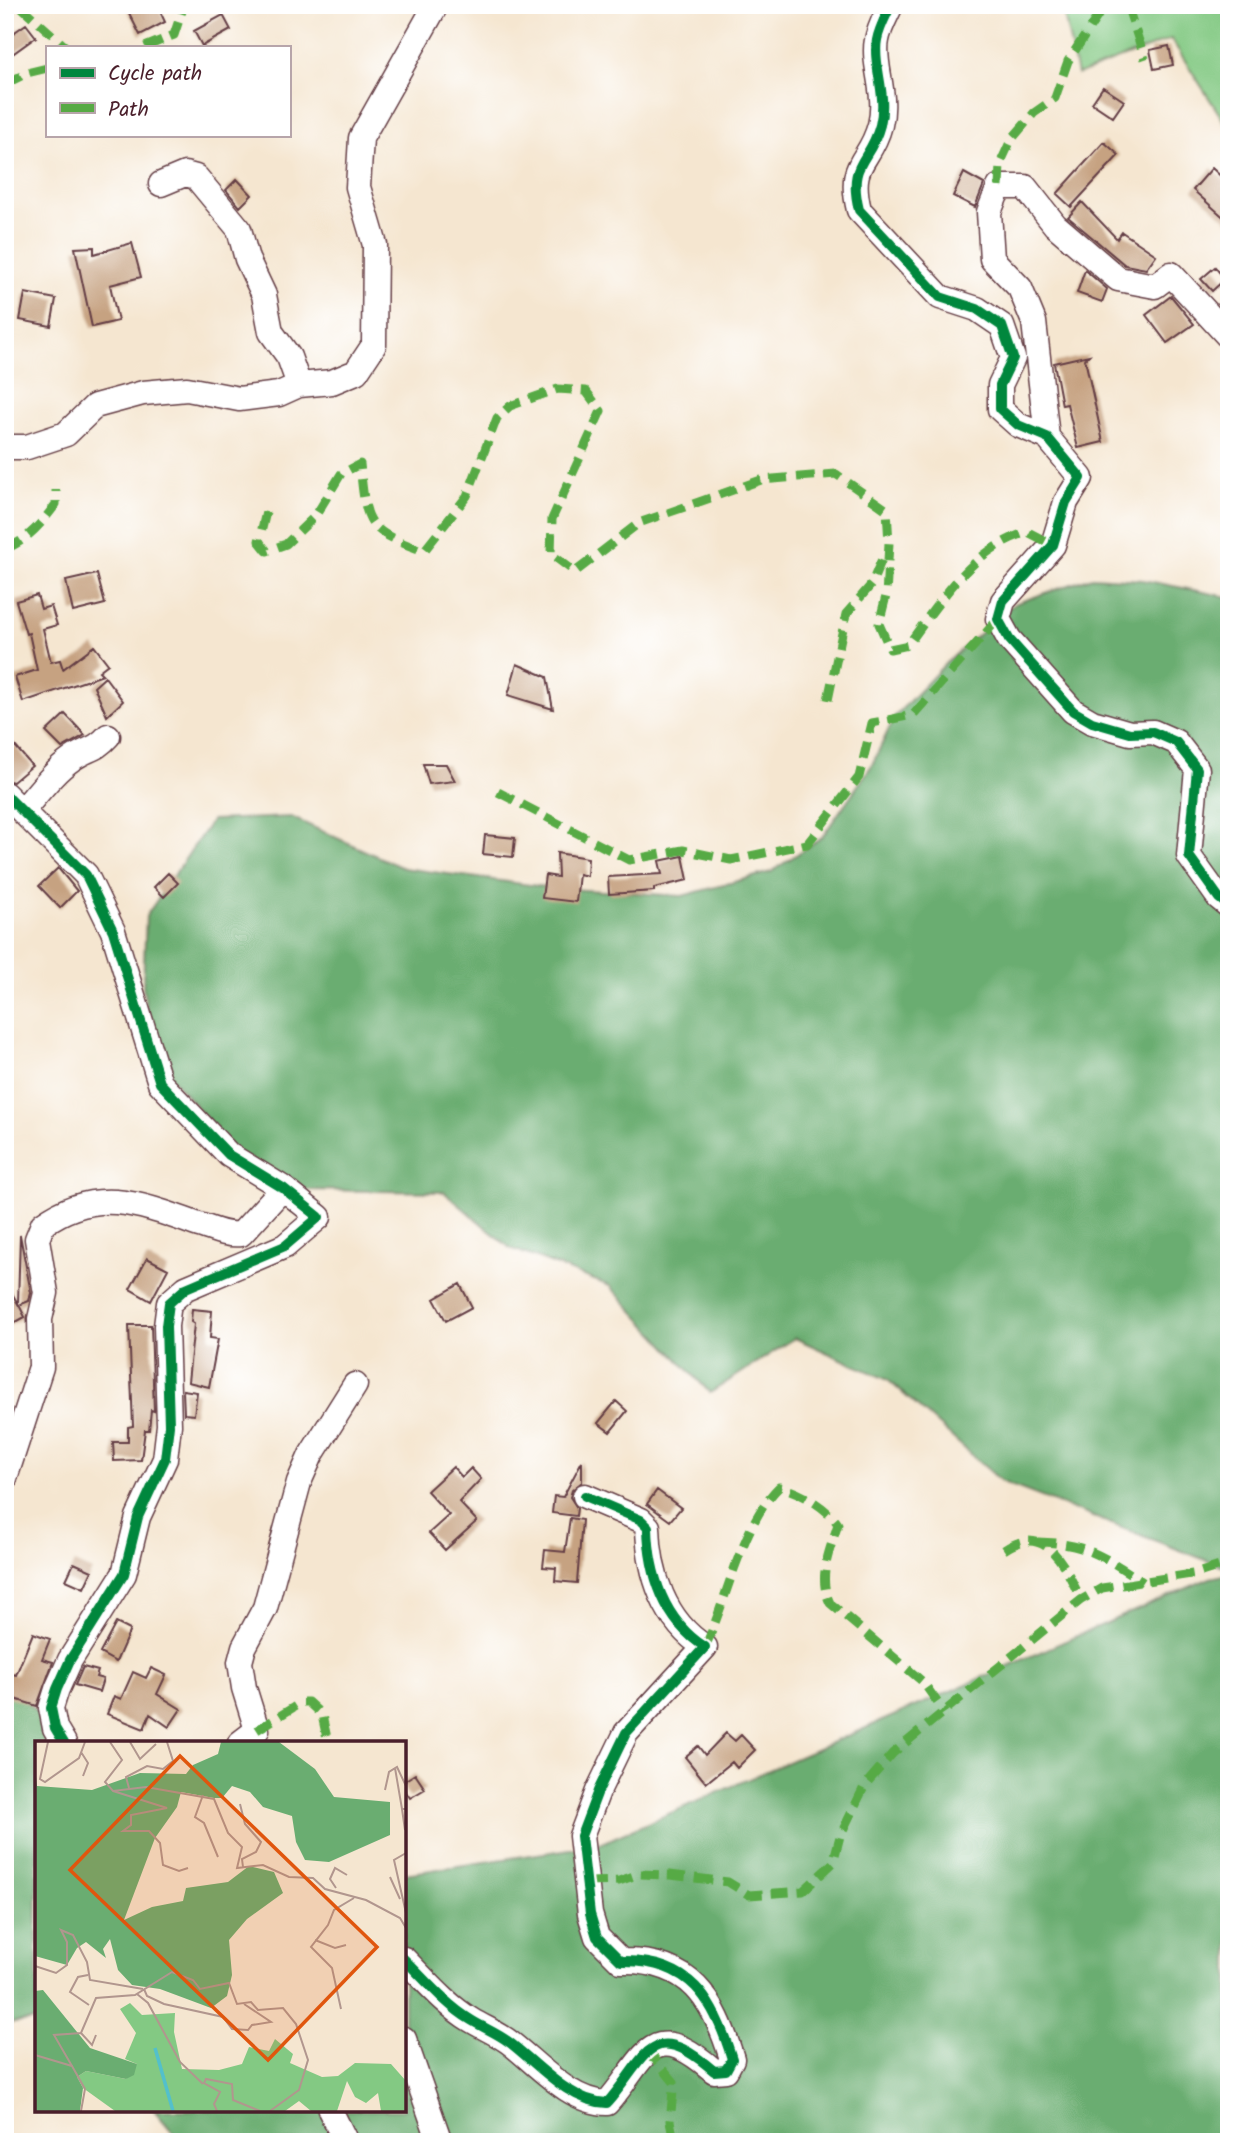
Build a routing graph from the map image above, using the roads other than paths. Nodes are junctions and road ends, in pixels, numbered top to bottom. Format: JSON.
{"nodes":[{"id":1,"x":436,"y":5,"type":"edge"},
{"id":2,"x":891,"y":5,"type":"edge"},
{"id":3,"x":161,"y":184,"type":"dead end"},
{"id":4,"x":1229,"y":337,"type":"edge"},
{"id":5,"x":299,"y":385,"type":"junction"},
{"id":6,"x":1046,"y":437,"type":"junction"},
{"id":7,"x":5,"y":447,"type":"edge"},
{"id":8,"x":108,"y":736,"type":"dead end"},
{"id":9,"x":14,"y":803,"type":"edge"},
{"id":10,"x":1229,"y":906,"type":"edge"},
{"id":11,"x":283,"y":1188,"type":"junction"},
{"id":12,"x":355,"y":1385,"type":"dead end"},
{"id":13,"x":5,"y":1478,"type":"edge"},
{"id":14,"x":585,"y":1496,"type":"dead end"},
{"id":15,"x":63,"y":1741,"type":"edge"},
{"id":16,"x":243,"y":1741,"type":"edge"},
{"id":17,"x":406,"y":1961,"type":"edge"},
{"id":18,"x":406,"y":2045,"type":"edge"},
{"id":19,"x":331,"y":2112,"type":"edge"},
{"id":20,"x":346,"y":2142,"type":"edge"},
{"id":21,"x":440,"y":2142,"type":"edge"}],
"edges":[{"from":1,"to":5,"type":"street"},
{"from":2,"to":6,"type":"street"},
{"from":3,"to":5,"type":"street"},
{"from":4,"to":6,"type":"street"},
{"from":5,"to":7,"type":"street"},
{"from":6,"to":10,"type":"street"},
{"from":8,"to":9,"type":"street"},
{"from":9,"to":11,"type":"street"},
{"from":11,"to":13,"type":"street"},
{"from":11,"to":15,"type":"street"},
{"from":12,"to":16,"type":"street"},
{"from":14,"to":17,"type":"street"},
{"from":18,"to":21,"type":"street"},
{"from":19,"to":20,"type":"street"}]}
